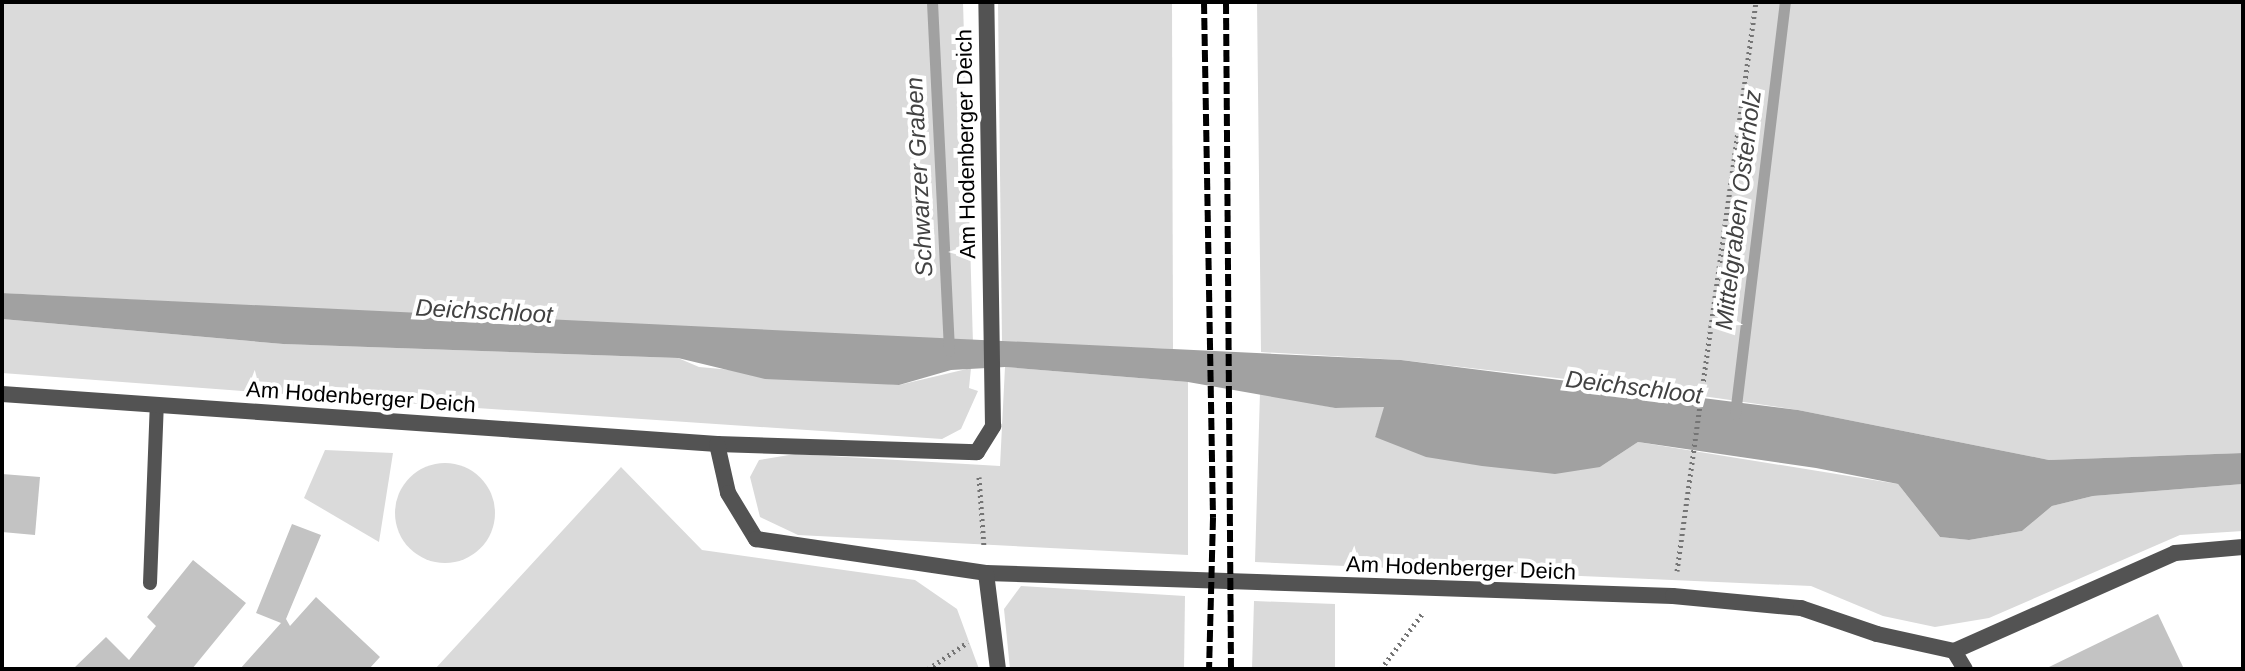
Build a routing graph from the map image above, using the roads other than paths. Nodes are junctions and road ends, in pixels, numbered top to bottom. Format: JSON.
{"nodes":[{"id":1,"x":986,"y":2,"type":"edge"},
{"id":2,"x":2,"y":394,"type":"edge"},
{"id":3,"x":157,"y":404,"type":"junction"},
{"id":4,"x":717,"y":444,"type":"junction"},
{"id":5,"x":2243,"y":547,"type":"edge"},
{"id":6,"x":986,"y":573,"type":"junction"},
{"id":7,"x":150,"y":583,"type":"dead end"},
{"id":8,"x":1954,"y":651,"type":"junction"},
{"id":9,"x":998,"y":669,"type":"edge"},
{"id":10,"x":1965,"y":669,"type":"edge"}],
"edges":[{"from":1,"to":4,"type":"street","name":"Am Hodenberger Deich"},
{"from":2,"to":3,"type":"street","name":"Am Hodenberger Deich"},
{"from":3,"to":4,"type":"street","name":"Am Hodenberger Deich"},
{"from":3,"to":7,"type":"lane"},
{"from":4,"to":6,"type":"street","name":"Am Hodenberger Deich"},
{"from":5,"to":8,"type":"street"},
{"from":6,"to":8,"type":"street","name":"Am Hodenberger Deich"},
{"from":6,"to":9,"type":"street"},
{"from":8,"to":10,"type":"street"}]}
